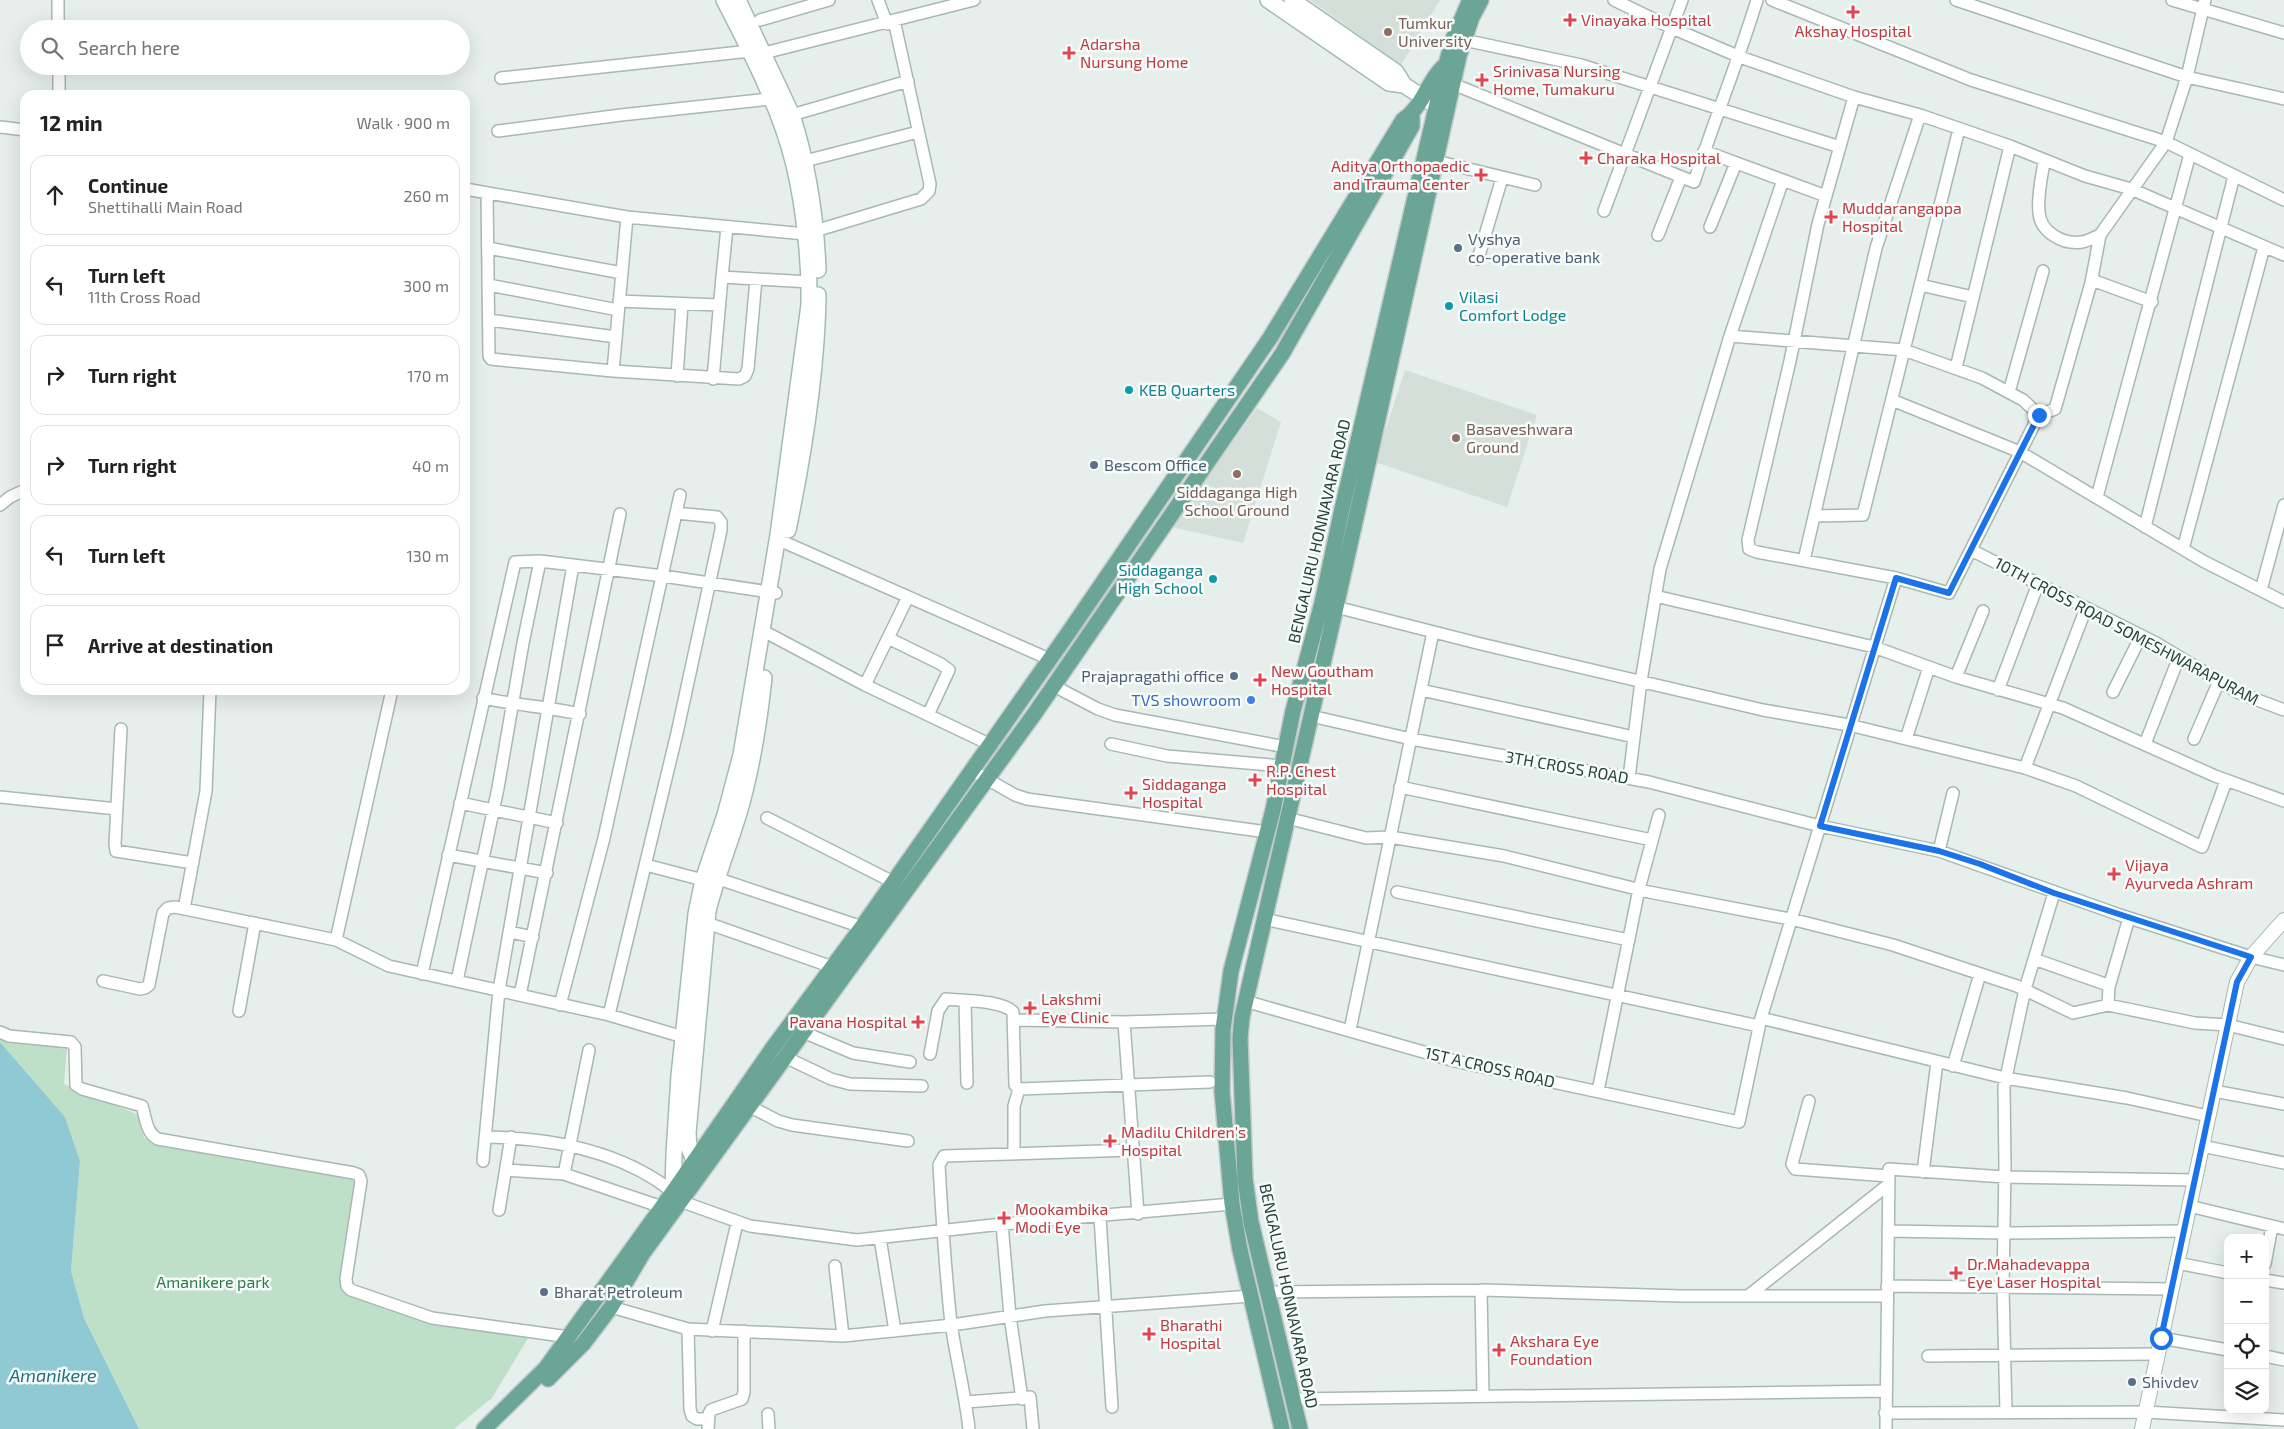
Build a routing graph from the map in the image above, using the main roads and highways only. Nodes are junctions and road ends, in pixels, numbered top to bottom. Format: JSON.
{"nodes":[{"id":1,"x":724,"y":0,"type":"edge"},
{"id":2,"x":738,"y":0,"type":"edge"},
{"id":3,"x":1268,"y":0,"type":"edge"},
{"id":4,"x":1292,"y":0,"type":"edge"},
{"id":5,"x":1470,"y":0,"type":"edge"},
{"id":6,"x":1481,"y":0,"type":"edge"},
{"id":7,"x":757,"y":52,"type":"junction"},
{"id":8,"x":1453,"y":58,"type":"junction"},
{"id":9,"x":1404,"y":85,"type":"junction"},
{"id":10,"x":1422,"y":97,"type":"junction"},
{"id":11,"x":1442,"y":110,"type":"junction"},
{"id":12,"x":1412,"y":114,"type":"junction"},
{"id":13,"x":785,"y":117,"type":"junction"},
{"id":14,"x":1401,"y":146,"type":"junction"},
{"id":15,"x":1421,"y":171,"type":"junction"},
{"id":16,"x":810,"y":233,"type":"junction"},
{"id":17,"x":772,"y":593,"type":"junction"},
{"id":18,"x":1329,"y":605,"type":"junction"},
{"id":19,"x":710,"y":879,"type":"junction"},
{"id":20,"x":690,"y":1039,"type":"junction"},
{"id":21,"x":697,"y":1168,"type":"junction"},
{"id":22,"x":676,"y":1196,"type":"junction"},
{"id":23,"x":484,"y":1429,"type":"edge"},
{"id":24,"x":498,"y":1429,"type":"edge"},
{"id":25,"x":1282,"y":1429,"type":"edge"},
{"id":26,"x":1300,"y":1429,"type":"edge"}],
"edges":[{"from":1,"to":7,"type":"main road"},
{"from":2,"to":7,"type":"main road"},
{"from":3,"to":9,"type":"main road"},
{"from":4,"to":9,"type":"main road"},
{"from":5,"to":8,"type":"main road","name":"BENGALURU HONNAVARA ROAD"},
{"from":6,"to":8,"type":"main road","name":"BENGALURU HONNAVARA ROAD"},
{"from":7,"to":13,"type":"main road"},
{"from":7,"to":13,"type":"main road"},
{"from":8,"to":10,"type":"main road"},
{"from":8,"to":11,"type":"main road","name":"BENGALURU HONNAVARA ROAD"},
{"from":8,"to":11,"type":"main road","name":"BENGALURU HONNAVARA ROAD"},
{"from":9,"to":10,"type":"main road"},
{"from":10,"to":11,"type":"main road"},
{"from":10,"to":12,"type":"main road"},
{"from":11,"to":15,"type":"main road","name":"BENGALURU HONNAVARA ROAD"},
{"from":11,"to":18,"type":"main road","name":"BENGALURU HONNAVARA ROAD"},
{"from":12,"to":14,"type":"main road"},
{"from":12,"to":21,"type":"main road"},
{"from":13,"to":16,"type":"main road"},
{"from":13,"to":16,"type":"main road"},
{"from":14,"to":15,"type":"main road"},
{"from":14,"to":21,"type":"main road"},
{"from":15,"to":18,"type":"main road","name":"BENGALURU HONNAVARA ROAD"},
{"from":16,"to":17,"type":"main road"},
{"from":16,"to":17,"type":"main road"},
{"from":17,"to":19,"type":"main road"},
{"from":17,"to":19,"type":"main road"},
{"from":18,"to":25,"type":"main road","name":"BENGALURU HONNAVARA ROAD"},
{"from":18,"to":26,"type":"main road","name":"BENGALURU HONNAVARA ROAD"},
{"from":19,"to":20,"type":"main road"},
{"from":19,"to":20,"type":"main road"},
{"from":20,"to":21,"type":"main road"},
{"from":20,"to":22,"type":"main road"},
{"from":21,"to":22,"type":"main road"},
{"from":22,"to":23,"type":"main road"},
{"from":22,"to":24,"type":"main road"}]}
